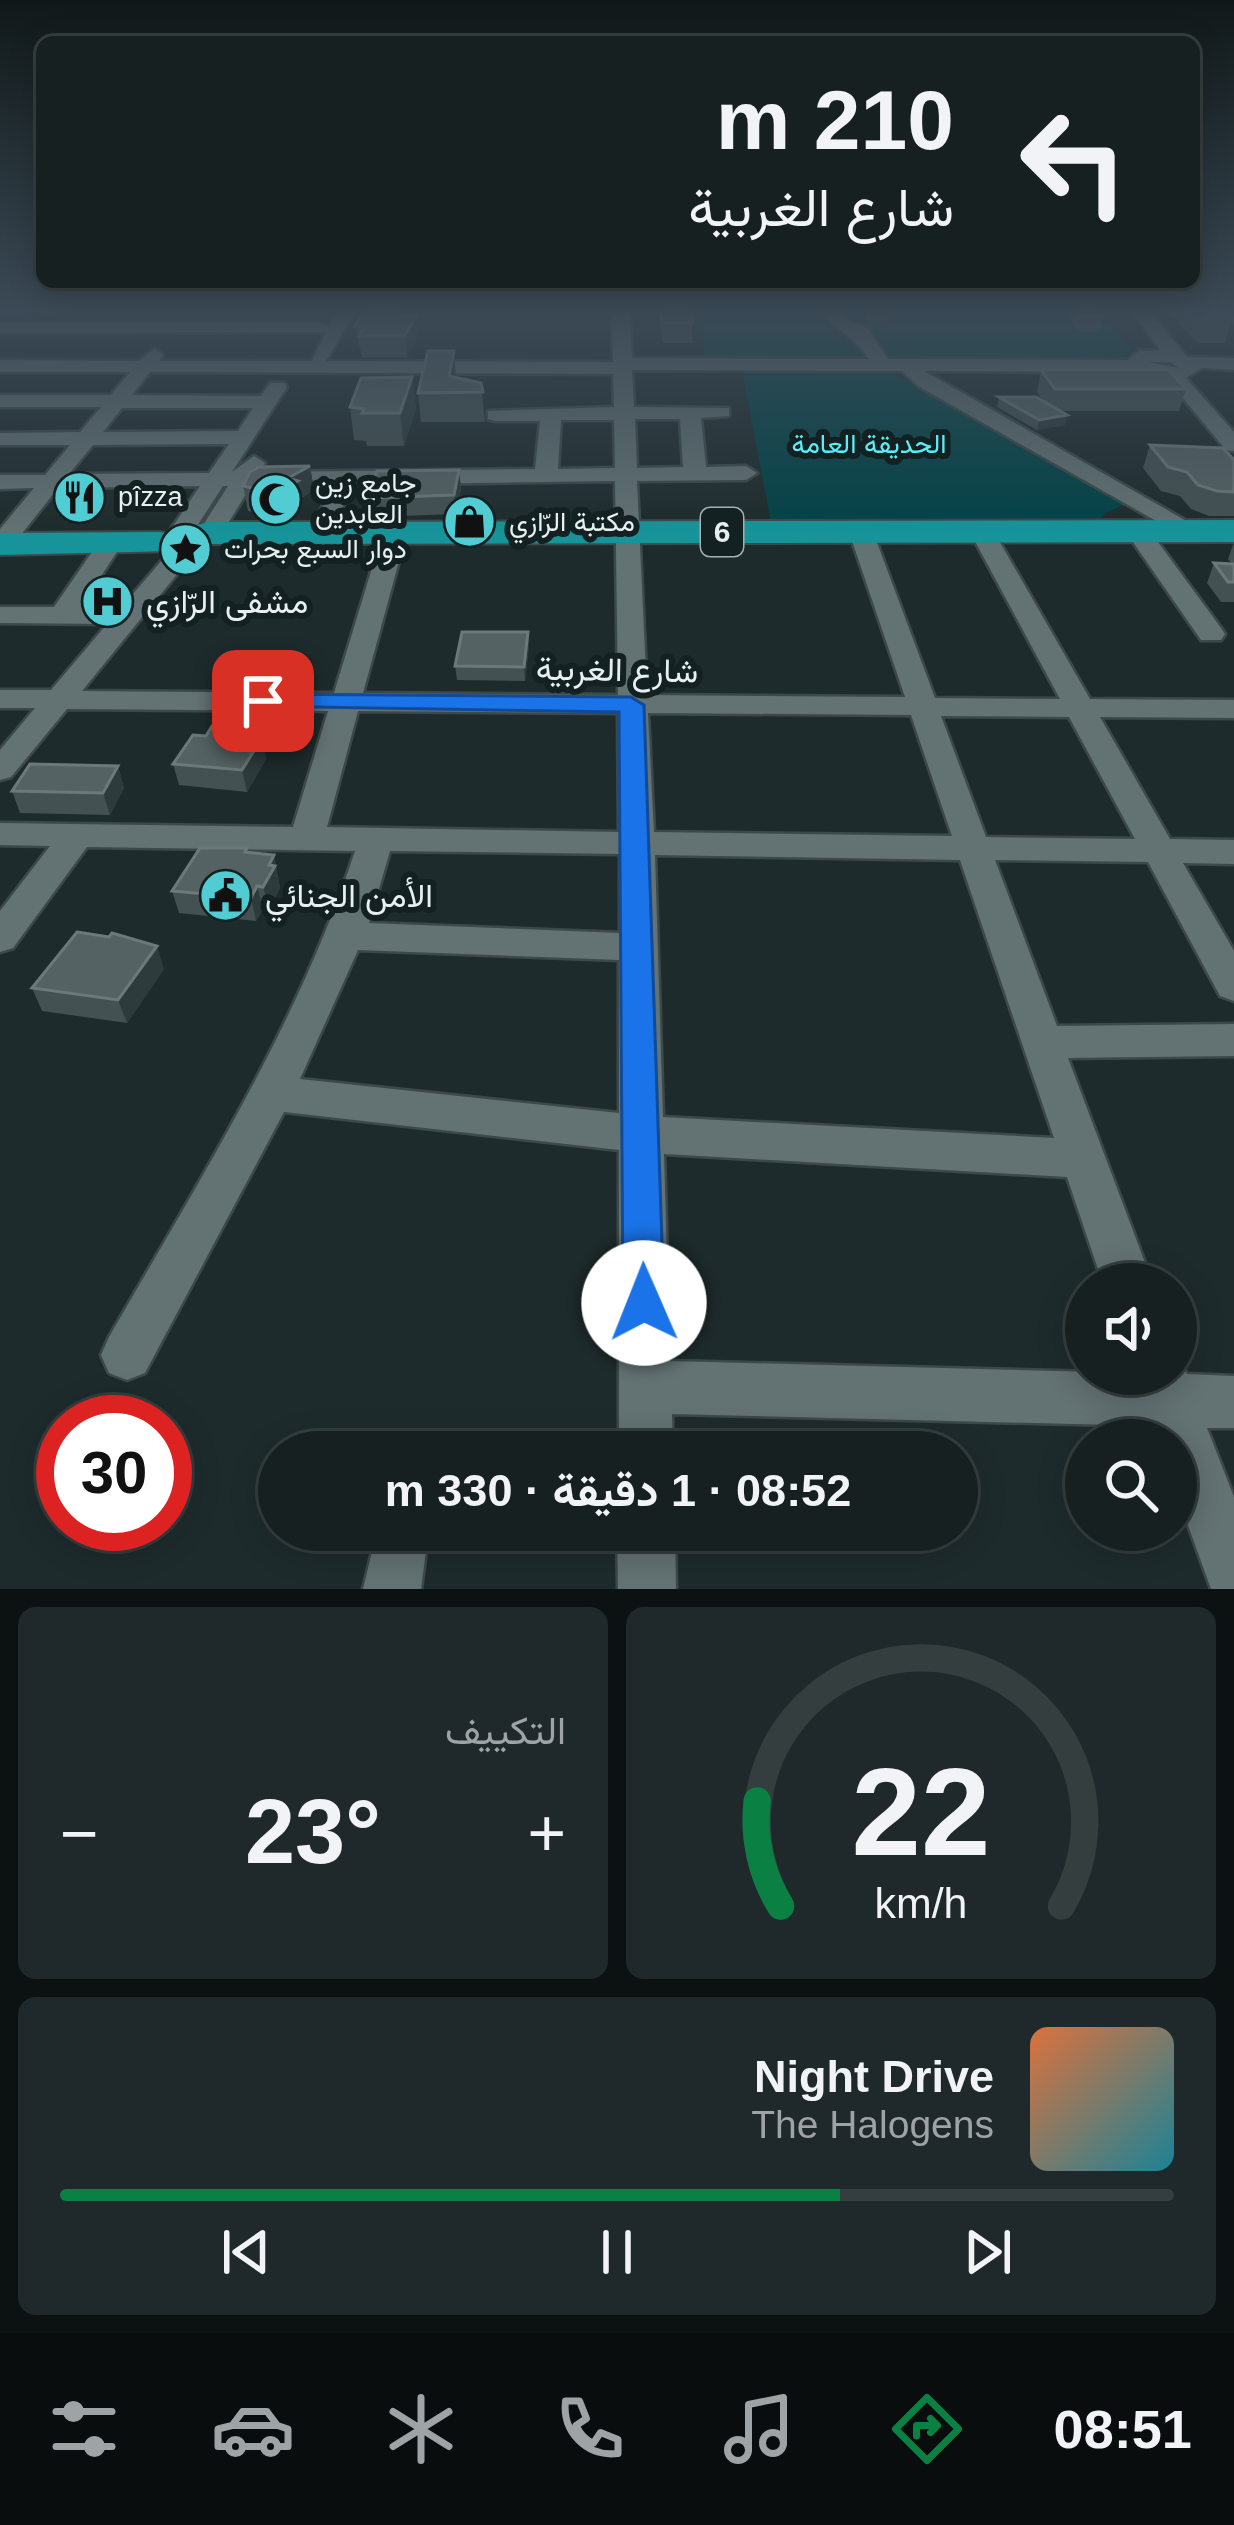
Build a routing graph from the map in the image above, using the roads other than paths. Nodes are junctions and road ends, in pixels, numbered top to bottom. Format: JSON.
{"nodes":[{"id":1,"x":130,"y":385,"type":"edge"},
{"id":2,"x":278,"y":385,"type":"edge"},
{"id":3,"x":302,"y":385,"type":"edge"},
{"id":4,"x":622,"y":385,"type":"edge"},
{"id":5,"x":939,"y":385,"type":"edge"},
{"id":6,"x":1192,"y":385,"type":"edge"},
{"id":7,"x":10,"y":401,"type":"edge"},
{"id":8,"x":116,"y":402,"type":"junction"},
{"id":9,"x":267,"y":402,"type":"junction"},
{"id":10,"x":690,"y":412,"type":"junction"},
{"id":11,"x":722,"y":412,"type":"dead end"},
{"id":12,"x":622,"y":413,"type":"junction"},
{"id":13,"x":551,"y":414,"type":"junction"},
{"id":14,"x":495,"y":415,"type":"dead end"},
{"id":15,"x":0,"y":423,"type":"edge"},
{"id":16,"x":244,"y":437,"type":"junction"},
{"id":17,"x":0,"y":439,"type":"edge"},
{"id":18,"x":87,"y":439,"type":"junction"},
{"id":19,"x":1234,"y":445,"type":"edge"},
{"id":20,"x":695,"y":473,"type":"junction"},
{"id":21,"x":746,"y":473,"type":"dead end"},
{"id":22,"x":625,"y":474,"type":"junction"},
{"id":23,"x":546,"y":475,"type":"junction"},
{"id":24,"x":217,"y":479,"type":"junction"},
{"id":25,"x":244,"y":479,"type":"junction"},
{"id":26,"x":52,"y":481,"type":"junction"},
{"id":27,"x":0,"y":482,"type":"edge"},
{"id":28,"x":340,"y":488,"type":"dead end"},
{"id":29,"x":1234,"y":531,"type":"edge"},
{"id":30,"x":323,"y":532,"type":"junction"},
{"id":31,"x":1187,"y":532,"type":"junction"},
{"id":32,"x":863,"y":539,"type":"junction"},
{"id":33,"x":986,"y":539,"type":"junction"},
{"id":34,"x":393,"y":540,"type":"junction"},
{"id":35,"x":1143,"y":540,"type":"junction"},
{"id":36,"x":625,"y":541,"type":"junction"},
{"id":37,"x":188,"y":543,"type":"junction"},
{"id":38,"x":110,"y":544,"type":"junction"},
{"id":39,"x":0,"y":545,"type":"edge"},
{"id":40,"x":1234,"y":547,"type":"edge"},
{"id":41,"x":0,"y":615,"type":"edge"},
{"id":42,"x":62,"y":616,"type":"junction"},
{"id":43,"x":126,"y":616,"type":"junction"},
{"id":44,"x":1211,"y":634,"type":"dead end"},
{"id":45,"x":0,"y":699,"type":"edge"},
{"id":46,"x":55,"y":699,"type":"junction"},
{"id":47,"x":346,"y":702,"type":"junction"},
{"id":48,"x":631,"y":705,"type":"junction"},
{"id":49,"x":921,"y":707,"type":"junction"},
{"id":50,"x":1080,"y":709,"type":"junction"},
{"id":51,"x":1234,"y":710,"type":"edge"},
{"id":52,"x":0,"y":770,"type":"edge"},
{"id":53,"x":0,"y":834,"type":"edge"},
{"id":54,"x":78,"y":834,"type":"junction"},
{"id":55,"x":307,"y":836,"type":"junction"},
{"id":56,"x":377,"y":836,"type":"junction"},
{"id":57,"x":637,"y":846,"type":"junction"},
{"id":58,"x":971,"y":849,"type":"junction"},
{"id":59,"x":1157,"y":851,"type":"junction"},
{"id":60,"x":1234,"y":852,"type":"edge"},
{"id":61,"x":346,"y":936,"type":"junction"},
{"id":62,"x":0,"y":938,"type":"edge"},
{"id":63,"x":638,"y":947,"type":"junction"},
{"id":64,"x":1234,"y":986,"type":"edge"},
{"id":65,"x":1234,"y":1040,"type":"edge"},
{"id":66,"x":1042,"y":1042,"type":"junction"},
{"id":67,"x":272,"y":1093,"type":"junction"},
{"id":68,"x":640,"y":1134,"type":"junction"},
{"id":69,"x":1082,"y":1159,"type":"junction"},
{"id":70,"x":1120,"y":1263,"type":"edge"},
{"id":71,"x":127,"y":1355,"type":"dead end"},
{"id":72,"x":645,"y":1387,"type":"junction"},
{"id":73,"x":1065,"y":1387,"type":"edge"},
{"id":74,"x":1197,"y":1394,"type":"edge"},
{"id":75,"x":1170,"y":1395,"type":"edge"},
{"id":76,"x":1234,"y":1402,"type":"edge"},
{"id":77,"x":646,"y":1431,"type":"edge"},
{"id":78,"x":646,"y":1551,"type":"edge"},
{"id":79,"x":1234,"y":1574,"type":"edge"},
{"id":80,"x":647,"y":1589,"type":"edge"}],
"edges":[{"from":1,"to":8,"type":"street"},
{"from":2,"to":9,"type":"street"},
{"from":3,"to":25,"type":"street"},
{"from":4,"to":12,"type":"street"},
{"from":5,"to":31,"type":"street"},
{"from":6,"to":19,"type":"street"},
{"from":7,"to":8,"type":"street"},
{"from":7,"to":15,"type":"street"},
{"from":8,"to":9,"type":"street"},
{"from":8,"to":18,"type":"street"},
{"from":9,"to":16,"type":"street"},
{"from":10,"to":11,"type":"street"},
{"from":10,"to":12,"type":"street"},
{"from":10,"to":20,"type":"street"},
{"from":12,"to":13,"type":"street"},
{"from":12,"to":22,"type":"street"},
{"from":13,"to":14,"type":"street"},
{"from":13,"to":23,"type":"street"},
{"from":16,"to":18,"type":"street"},
{"from":16,"to":24,"type":"street"},
{"from":17,"to":18,"type":"street"},
{"from":18,"to":26,"type":"street"},
{"from":20,"to":21,"type":"street"},
{"from":20,"to":22,"type":"street"},
{"from":22,"to":23,"type":"street"},
{"from":22,"to":36,"type":"street"},
{"from":23,"to":25,"type":"street"},
{"from":24,"to":25,"type":"street"},
{"from":24,"to":26,"type":"street"},
{"from":24,"to":37,"type":"street"},
{"from":25,"to":37,"type":"street"},
{"from":26,"to":27,"type":"street"},
{"from":26,"to":39,"type":"street"},
{"from":28,"to":30,"type":"street"},
{"from":29,"to":31,"type":"highway","number":"6"},
{"from":30,"to":34,"type":"highway","number":"6"},
{"from":30,"to":37,"type":"highway","number":"6"},
{"from":31,"to":35,"type":"highway","number":"6"},
{"from":32,"to":33,"type":"highway","number":"6"},
{"from":32,"to":36,"type":"highway","number":"6"},
{"from":32,"to":49,"type":"street"},
{"from":33,"to":35,"type":"highway","number":"6"},
{"from":33,"to":50,"type":"street"},
{"from":34,"to":36,"type":"highway","number":"6"},
{"from":34,"to":37,"type":"highway","number":"6"},
{"from":34,"to":47,"type":"street"},
{"from":35,"to":40,"type":"highway","number":"6"},
{"from":35,"to":44,"type":"street"},
{"from":36,"to":48,"type":"street"},
{"from":37,"to":38,"type":"highway","number":"6"},
{"from":37,"to":43,"type":"street"},
{"from":38,"to":39,"type":"highway","number":"6"},
{"from":38,"to":42,"type":"street"},
{"from":41,"to":42,"type":"street"},
{"from":42,"to":43,"type":"street"},
{"from":43,"to":46,"type":"street"},
{"from":45,"to":46,"type":"street","name":"شارع الغربية"},
{"from":46,"to":47,"type":"street","name":"شارع الغربية"},
{"from":46,"to":52,"type":"street"},
{"from":47,"to":48,"type":"street","name":"شارع الغربية"},
{"from":47,"to":55,"type":"street"},
{"from":48,"to":49,"type":"street","name":"شارع الغربية"},
{"from":48,"to":57,"type":"street"},
{"from":49,"to":50,"type":"street","name":"شارع الغربية"},
{"from":49,"to":58,"type":"street"},
{"from":50,"to":51,"type":"street","name":"شارع الغربية"},
{"from":50,"to":59,"type":"street"},
{"from":53,"to":54,"type":"street"},
{"from":54,"to":55,"type":"street"},
{"from":54,"to":62,"type":"street"},
{"from":55,"to":56,"type":"street"},
{"from":56,"to":57,"type":"street"},
{"from":56,"to":61,"type":"street"},
{"from":57,"to":58,"type":"street"},
{"from":57,"to":63,"type":"street"},
{"from":58,"to":59,"type":"street"},
{"from":58,"to":66,"type":"street"},
{"from":59,"to":60,"type":"street"},
{"from":59,"to":64,"type":"street"},
{"from":61,"to":63,"type":"street"},
{"from":61,"to":67,"type":"street"},
{"from":63,"to":68,"type":"street"},
{"from":65,"to":66,"type":"street"},
{"from":66,"to":69,"type":"street"},
{"from":67,"to":68,"type":"street"},
{"from":67,"to":71,"type":"street"},
{"from":68,"to":69,"type":"street"},
{"from":68,"to":72,"type":"street"},
{"from":69,"to":70,"type":"street"},
{"from":72,"to":73,"type":"street"},
{"from":72,"to":77,"type":"street"},
{"from":74,"to":76,"type":"street"},
{"from":75,"to":79,"type":"street"},
{"from":78,"to":80,"type":"street"}]}
